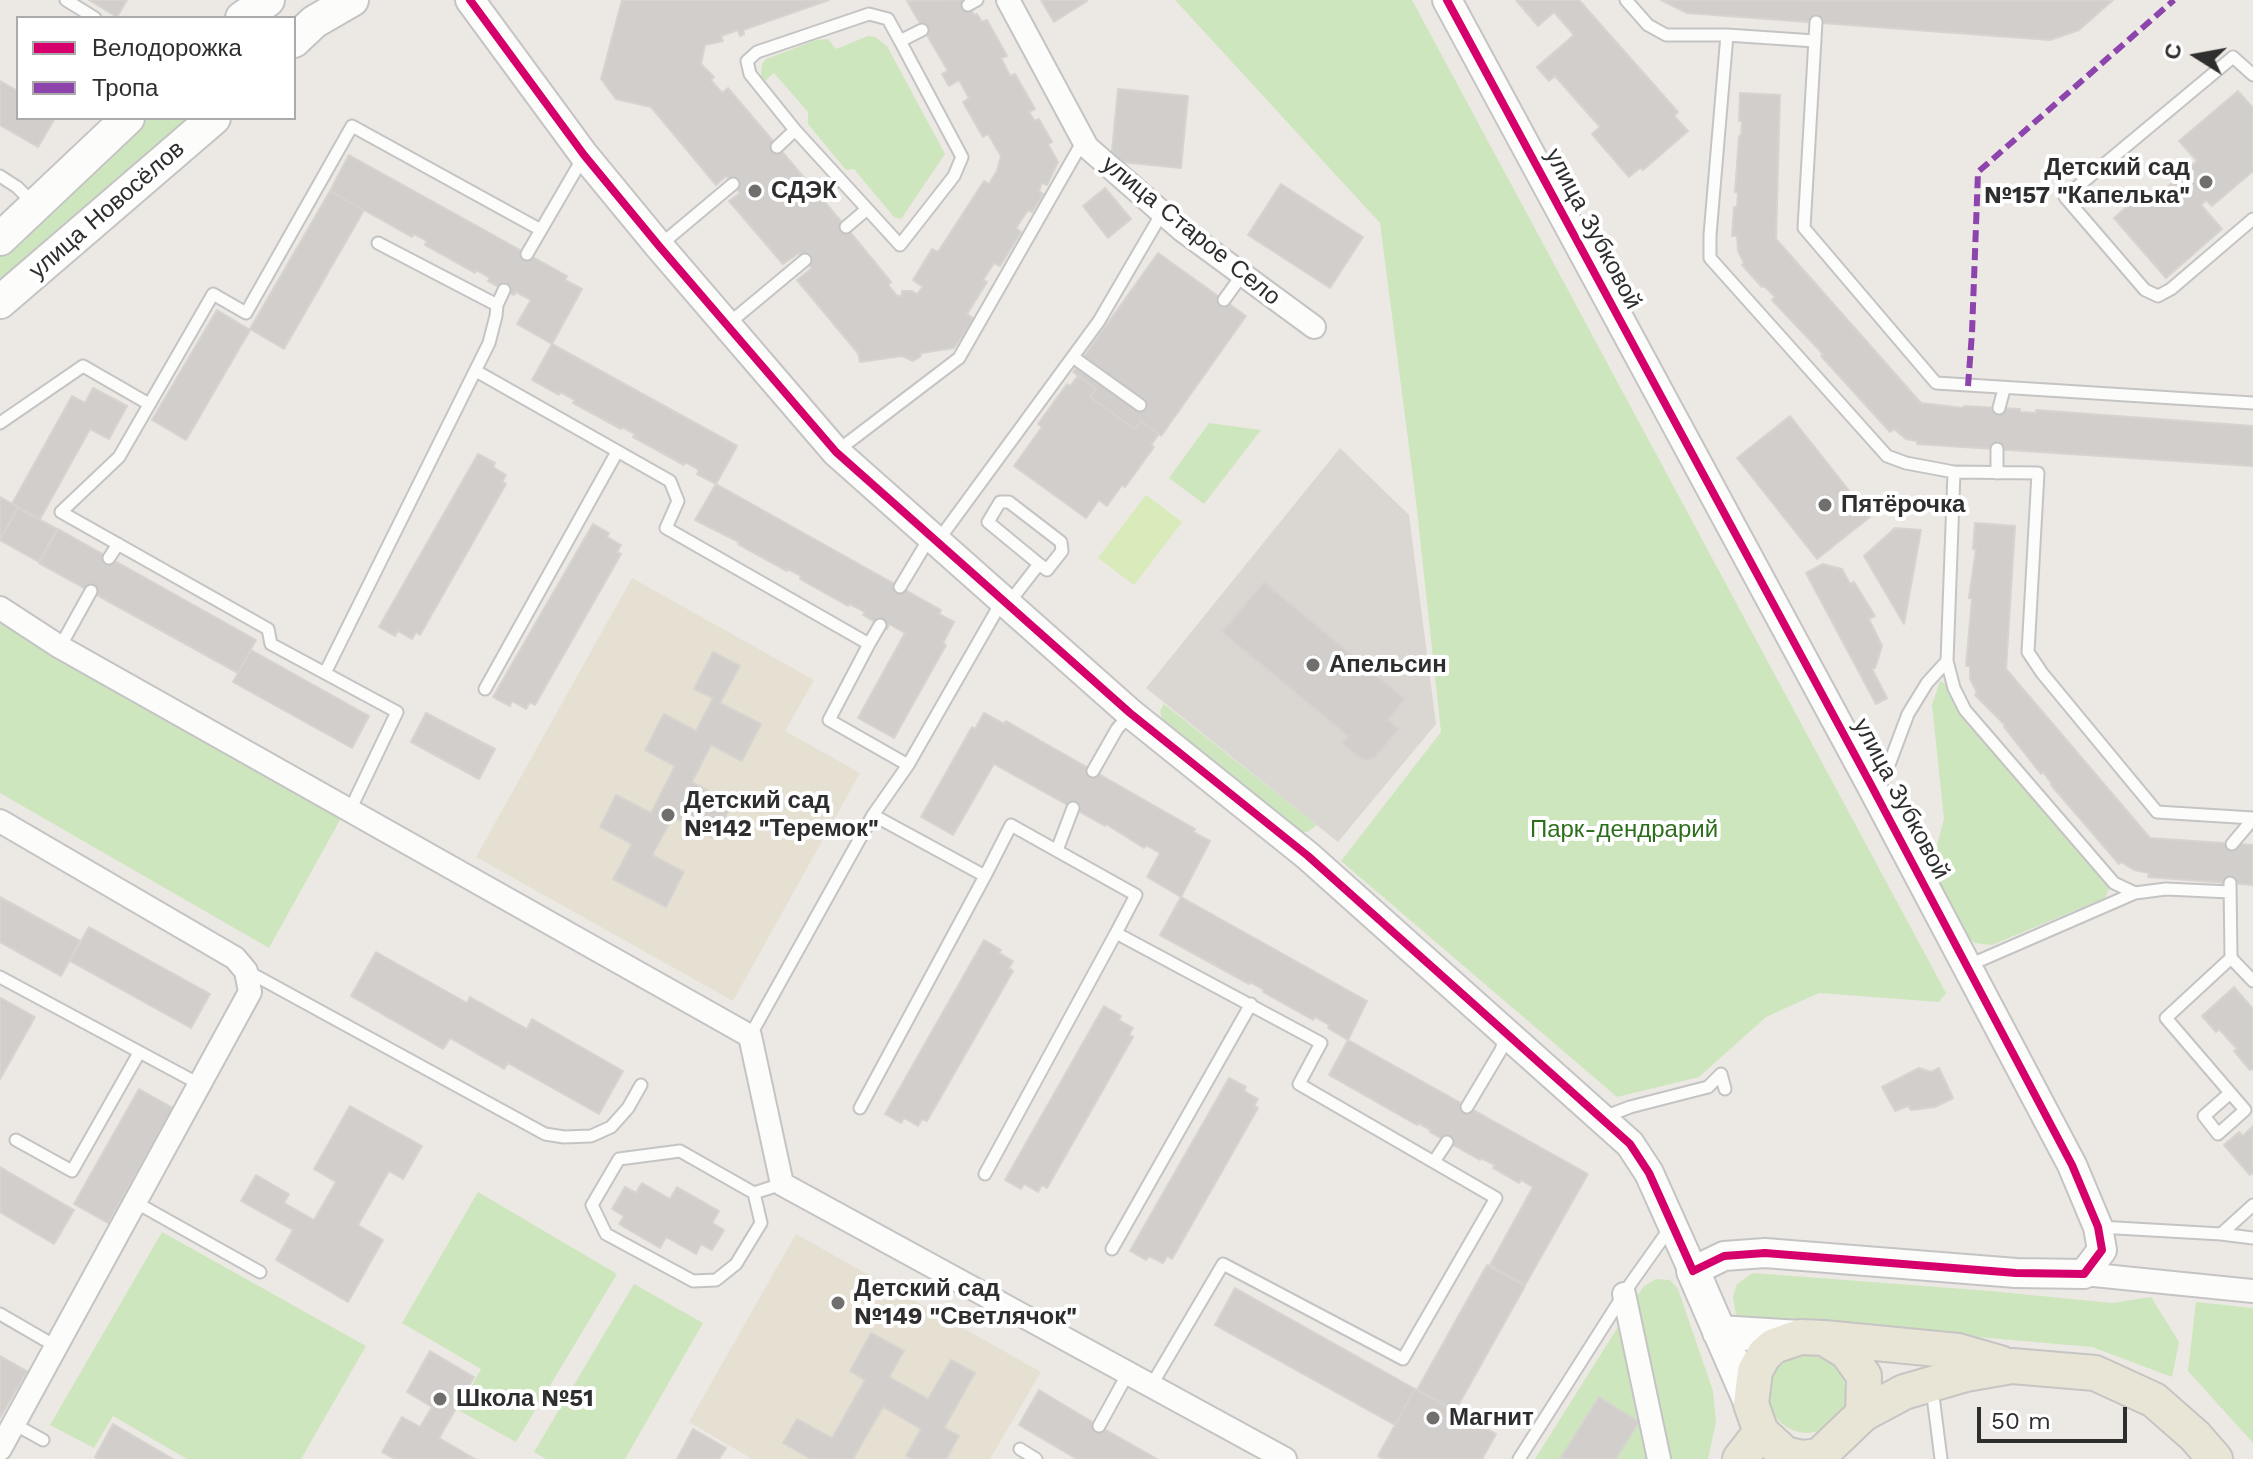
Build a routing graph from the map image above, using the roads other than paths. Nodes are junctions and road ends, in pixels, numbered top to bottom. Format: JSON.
{"nodes":[{"id":1,"x":66,"y":0,"type":"edge"},
{"id":2,"x":268,"y":0,"type":"edge"},
{"id":3,"x":352,"y":0,"type":"edge"},
{"id":4,"x":470,"y":0,"type":"edge"},
{"id":5,"x":1008,"y":0,"type":"edge"},
{"id":6,"x":1447,"y":0,"type":"edge"},
{"id":7,"x":1626,"y":0,"type":"edge"},
{"id":8,"x":92,"y":16,"type":"edge"},
{"id":9,"x":245,"y":16,"type":"edge"},
{"id":10,"x":1816,"y":22,"type":"dead end"},
{"id":11,"x":922,"y":30,"type":"dead end"},
{"id":12,"x":1727,"y":35,"type":"junction"},
{"id":13,"x":296,"y":39,"type":"edge"},
{"id":14,"x":900,"y":41,"type":"junction"},
{"id":15,"x":1815,"y":41,"type":"junction"},
{"id":16,"x":2253,"y":75,"type":"edge"},
{"id":17,"x":126,"y":120,"type":"edge"},
{"id":18,"x":212,"y":120,"type":"edge"},
{"id":19,"x":795,"y":130,"type":"junction"},
{"id":20,"x":1083,"y":140,"type":"junction"},
{"id":21,"x":777,"y":147,"type":"dead end"},
{"id":22,"x":584,"y":155,"type":"junction"},
{"id":23,"x":0,"y":176,"type":"edge"},
{"id":24,"x":733,"y":184,"type":"dead end"},
{"id":25,"x":36,"y":206,"type":"junction"},
{"id":26,"x":866,"y":210,"type":"junction"},
{"id":27,"x":1162,"y":213,"type":"junction"},
{"id":28,"x":2253,"y":219,"type":"edge"},
{"id":29,"x":846,"y":227,"type":"dead end"},
{"id":30,"x":541,"y":230,"type":"junction"},
{"id":31,"x":0,"y":239,"type":"edge"},
{"id":32,"x":378,"y":243,"type":"dead end"},
{"id":33,"x":659,"y":246,"type":"junction"},
{"id":34,"x":527,"y":254,"type":"dead end"},
{"id":35,"x":805,"y":260,"type":"dead end"},
{"id":36,"x":1242,"y":275,"type":"junction"},
{"id":37,"x":504,"y":290,"type":"dead end"},
{"id":38,"x":1224,"y":300,"type":"dead end"},
{"id":39,"x":0,"y":302,"type":"edge"},
{"id":40,"x":497,"y":305,"type":"junction"},
{"id":41,"x":727,"y":324,"type":"junction"},
{"id":42,"x":1314,"y":327,"type":"dead end"},
{"id":43,"x":1073,"y":357,"type":"junction"},
{"id":44,"x":476,"y":371,"type":"junction"},
{"id":45,"x":2004,"y":389,"type":"junction"},
{"id":46,"x":2253,"y":403,"type":"edge"},
{"id":47,"x":149,"y":404,"type":"junction"},
{"id":48,"x":1140,"y":405,"type":"dead end"},
{"id":49,"x":1999,"y":408,"type":"dead end"},
{"id":50,"x":0,"y":423,"type":"edge"},
{"id":51,"x":1997,"y":449,"type":"dead end"},
{"id":52,"x":617,"y":452,"type":"junction"},
{"id":53,"x":836,"y":452,"type":"junction"},
{"id":54,"x":1954,"y":472,"type":"junction"},
{"id":55,"x":1997,"y":473,"type":"junction"},
{"id":56,"x":933,"y":540,"type":"junction"},
{"id":57,"x":118,"y":544,"type":"junction"},
{"id":58,"x":109,"y":558,"type":"dead end"},
{"id":59,"x":1039,"y":564,"type":"junction"},
{"id":60,"x":900,"y":587,"type":"dead end"},
{"id":61,"x":91,"y":591,"type":"dead end"},
{"id":62,"x":1005,"y":602,"type":"junction"},
{"id":63,"x":0,"y":608,"type":"edge"},
{"id":64,"x":880,"y":625,"type":"dead end"},
{"id":65,"x":869,"y":644,"type":"junction"},
{"id":66,"x":60,"y":647,"type":"junction"},
{"id":67,"x":1947,"y":661,"type":"junction"},
{"id":68,"x":325,"y":673,"type":"junction"},
{"id":69,"x":485,"y":689,"type":"dead end"},
{"id":70,"x":1130,"y":713,"type":"junction"},
{"id":71,"x":908,"y":765,"type":"junction"},
{"id":72,"x":1093,"y":771,"type":"dead end"},
{"id":73,"x":1870,"y":783,"type":"junction"},
{"id":74,"x":1073,"y":808,"type":"dead end"},
{"id":75,"x":350,"y":810,"type":"junction"},
{"id":76,"x":873,"y":815,"type":"junction"},
{"id":77,"x":2253,"y":819,"type":"edge"},
{"id":78,"x":0,"y":821,"type":"edge"},
{"id":79,"x":2232,"y":844,"type":"dead end"},
{"id":80,"x":1057,"y":850,"type":"junction"},
{"id":81,"x":985,"y":876,"type":"junction"},
{"id":82,"x":2135,"y":893,"type":"junction"},
{"id":83,"x":1116,"y":933,"type":"junction"},
{"id":84,"x":2231,"y":958,"type":"junction"},
{"id":85,"x":1967,"y":966,"type":"junction"},
{"id":86,"x":246,"y":971,"type":"junction"},
{"id":87,"x":0,"y":977,"type":"edge"},
{"id":88,"x":2253,"y":981,"type":"edge"},
{"id":89,"x":1251,"y":1004,"type":"junction"},
{"id":90,"x":1507,"y":1032,"type":"junction"},
{"id":91,"x":750,"y":1036,"type":"junction"},
{"id":92,"x":139,"y":1053,"type":"junction"},
{"id":93,"x":199,"y":1084,"type":"junction"},
{"id":94,"x":641,"y":1085,"type":"dead end"},
{"id":95,"x":1725,"y":1089,"type":"dead end"},
{"id":96,"x":2229,"y":1094,"type":"dead end"},
{"id":97,"x":1467,"y":1107,"type":"dead end"},
{"id":98,"x":860,"y":1108,"type":"dead end"},
{"id":99,"x":1600,"y":1119,"type":"junction"},
{"id":100,"x":16,"y":1140,"type":"dead end"},
{"id":101,"x":1447,"y":1142,"type":"dead end"},
{"id":102,"x":1435,"y":1160,"type":"junction"},
{"id":103,"x":985,"y":1174,"type":"dead end"},
{"id":104,"x":782,"y":1184,"type":"junction"},
{"id":105,"x":754,"y":1193,"type":"junction"},
{"id":106,"x":135,"y":1202,"type":"junction"},
{"id":107,"x":2253,"y":1205,"type":"edge"},
{"id":108,"x":1672,"y":1226,"type":"junction"},
{"id":109,"x":2098,"y":1227,"type":"junction"},
{"id":110,"x":2221,"y":1234,"type":"junction"},
{"id":111,"x":2253,"y":1238,"type":"edge"},
{"id":112,"x":1112,"y":1249,"type":"dead end"},
{"id":113,"x":1693,"y":1271,"type":"junction"},
{"id":114,"x":260,"y":1272,"type":"dead end"},
{"id":115,"x":2084,"y":1274,"type":"junction"},
{"id":116,"x":2253,"y":1291,"type":"edge"},
{"id":117,"x":1624,"y":1294,"type":"junction"},
{"id":118,"x":0,"y":1314,"type":"edge"},
{"id":119,"x":1719,"y":1332,"type":"junction"},
{"id":120,"x":1812,"y":1338,"type":"junction"},
{"id":121,"x":57,"y":1347,"type":"junction"},
{"id":122,"x":2012,"y":1366,"type":"junction"},
{"id":123,"x":1128,"y":1373,"type":"junction"},
{"id":124,"x":1932,"y":1384,"type":"junction"},
{"id":125,"x":1151,"y":1386,"type":"junction"},
{"id":126,"x":1863,"y":1414,"type":"junction"},
{"id":127,"x":1756,"y":1418,"type":"junction"},
{"id":128,"x":14,"y":1424,"type":"junction"},
{"id":129,"x":1099,"y":1426,"type":"dead end"},
{"id":130,"x":43,"y":1440,"type":"dead end"},
{"id":131,"x":0,"y":1449,"type":"edge"},
{"id":132,"x":1020,"y":1449,"type":"dead end"},
{"id":133,"x":1817,"y":1457,"type":"edge"},
{"id":134,"x":1036,"y":1459,"type":"edge"},
{"id":135,"x":1285,"y":1459,"type":"edge"},
{"id":136,"x":1519,"y":1459,"type":"edge"},
{"id":137,"x":1659,"y":1459,"type":"edge"},
{"id":138,"x":1740,"y":1459,"type":"edge"},
{"id":139,"x":1941,"y":1459,"type":"edge"},
{"id":140,"x":2215,"y":1459,"type":"edge"}],
"edges":[{"from":1,"to":8,"type":"lane"},
{"from":2,"to":9,"type":"main road"},
{"from":3,"to":13,"type":"main road"},
{"from":4,"to":22,"type":"street"},
{"from":5,"to":20,"type":"street","name":"улица Старое Село"},
{"from":6,"to":73,"type":"street","name":"улица Зубковой"},
{"from":7,"to":12,"type":"lane"},
{"from":10,"to":15,"type":"lane"},
{"from":11,"to":14,"type":"lane"},
{"from":12,"to":15,"type":"lane"},
{"from":12,"to":54,"type":"lane"},
{"from":14,"to":19,"type":"lane"},
{"from":14,"to":26,"type":"lane"},
{"from":15,"to":45,"type":"lane"},
{"from":16,"to":28,"type":"lane"},
{"from":17,"to":25,"type":"main road","name":"улица Новосёлов"},
{"from":18,"to":39,"type":"main road","name":"улица Новосёлов"},
{"from":19,"to":21,"type":"lane"},
{"from":19,"to":26,"type":"lane"},
{"from":20,"to":27,"type":"street","name":"улица Старое Село"},
{"from":20,"to":53,"type":"lane"},
{"from":22,"to":30,"type":"lane"},
{"from":22,"to":33,"type":"street"},
{"from":23,"to":25,"type":"lane"},
{"from":24,"to":33,"type":"lane"},
{"from":25,"to":31,"type":"main road","name":"улица Новосёлов"},
{"from":26,"to":29,"type":"lane"},
{"from":27,"to":36,"type":"street","name":"улица Старое Село"},
{"from":27,"to":43,"type":"lane"},
{"from":30,"to":34,"type":"lane"},
{"from":30,"to":47,"type":"lane"},
{"from":32,"to":40,"type":"lane"},
{"from":33,"to":41,"type":"street"},
{"from":35,"to":41,"type":"lane"},
{"from":36,"to":38,"type":"lane"},
{"from":36,"to":42,"type":"street","name":"улица Старое Село"},
{"from":37,"to":40,"type":"lane"},
{"from":40,"to":44,"type":"lane"},
{"from":41,"to":53,"type":"street"},
{"from":43,"to":48,"type":"lane"},
{"from":43,"to":56,"type":"lane"},
{"from":44,"to":52,"type":"lane"},
{"from":44,"to":68,"type":"lane"},
{"from":45,"to":46,"type":"lane"},
{"from":45,"to":49,"type":"lane"},
{"from":47,"to":50,"type":"lane"},
{"from":47,"to":57,"type":"lane"},
{"from":51,"to":55,"type":"lane"},
{"from":52,"to":65,"type":"lane"},
{"from":52,"to":69,"type":"lane"},
{"from":53,"to":56,"type":"street"},
{"from":54,"to":55,"type":"lane"},
{"from":54,"to":67,"type":"lane"},
{"from":55,"to":77,"type":"lane"},
{"from":56,"to":60,"type":"lane"},
{"from":56,"to":62,"type":"street"},
{"from":57,"to":58,"type":"lane"},
{"from":57,"to":68,"type":"lane"},
{"from":59,"to":59,"type":"lane"},
{"from":59,"to":62,"type":"lane"},
{"from":61,"to":66,"type":"lane"},
{"from":62,"to":70,"type":"street"},
{"from":62,"to":71,"type":"lane"},
{"from":63,"to":66,"type":"street"},
{"from":64,"to":65,"type":"lane"},
{"from":65,"to":71,"type":"lane"},
{"from":66,"to":75,"type":"street"},
{"from":67,"to":73,"type":"lane"},
{"from":67,"to":82,"type":"lane"},
{"from":68,"to":75,"type":"lane"},
{"from":70,"to":72,"type":"lane"},
{"from":70,"to":90,"type":"street"},
{"from":71,"to":76,"type":"lane"},
{"from":73,"to":85,"type":"street","name":"улица Зубковой"},
{"from":74,"to":80,"type":"lane"},
{"from":75,"to":91,"type":"street"},
{"from":76,"to":81,"type":"lane"},
{"from":76,"to":91,"type":"lane"},
{"from":77,"to":79,"type":"lane"},
{"from":78,"to":86,"type":"street"},
{"from":80,"to":81,"type":"lane"},
{"from":80,"to":83,"type":"lane"},
{"from":81,"to":98,"type":"lane"},
{"from":82,"to":84,"type":"lane"},
{"from":82,"to":85,"type":"lane"},
{"from":83,"to":89,"type":"lane"},
{"from":83,"to":103,"type":"lane"},
{"from":84,"to":88,"type":"lane"},
{"from":84,"to":96,"type":"lane"},
{"from":85,"to":109,"type":"street","name":"улица Зубковой"},
{"from":86,"to":93,"type":"street"},
{"from":86,"to":94,"type":"lane"},
{"from":87,"to":92,"type":"lane"},
{"from":89,"to":102,"type":"lane"},
{"from":89,"to":112,"type":"lane"},
{"from":90,"to":97,"type":"lane"},
{"from":90,"to":99,"type":"street"},
{"from":91,"to":104,"type":"street"},
{"from":92,"to":93,"type":"lane"},
{"from":92,"to":100,"type":"lane"},
{"from":93,"to":106,"type":"street"},
{"from":95,"to":99,"type":"lane"},
{"from":99,"to":108,"type":"street"},
{"from":101,"to":102,"type":"lane"},
{"from":102,"to":125,"type":"lane"},
{"from":104,"to":105,"type":"lane"},
{"from":104,"to":123,"type":"street"},
{"from":105,"to":105,"type":"lane"},
{"from":106,"to":114,"type":"lane"},
{"from":106,"to":121,"type":"street"},
{"from":107,"to":110,"type":"lane"},
{"from":108,"to":113,"type":"street"},
{"from":108,"to":117,"type":"lane"},
{"from":109,"to":110,"type":"lane"},
{"from":109,"to":115,"type":"street"},
{"from":110,"to":111,"type":"lane"},
{"from":113,"to":115,"type":"street"},
{"from":113,"to":119,"type":"main road"},
{"from":115,"to":116,"type":"street"},
{"from":117,"to":136,"type":"lane"},
{"from":117,"to":137,"type":"street"},
{"from":118,"to":121,"type":"lane"},
{"from":119,"to":120,"type":"main road"},
{"from":119,"to":127,"type":"main road"},
{"from":120,"to":122,"type":"main road"},
{"from":120,"to":126,"type":"main road"},
{"from":120,"to":127,"type":"main road"},
{"from":121,"to":128,"type":"street"},
{"from":122,"to":124,"type":"main road"},
{"from":122,"to":140,"type":"main road"},
{"from":123,"to":125,"type":"street"},
{"from":123,"to":129,"type":"lane"},
{"from":124,"to":126,"type":"main road"},
{"from":124,"to":139,"type":"lane"},
{"from":125,"to":135,"type":"street"},
{"from":126,"to":133,"type":"main road"},
{"from":127,"to":133,"type":"main road"},
{"from":127,"to":138,"type":"main road"},
{"from":128,"to":130,"type":"lane"},
{"from":128,"to":131,"type":"street"},
{"from":132,"to":134,"type":"lane"}]}
